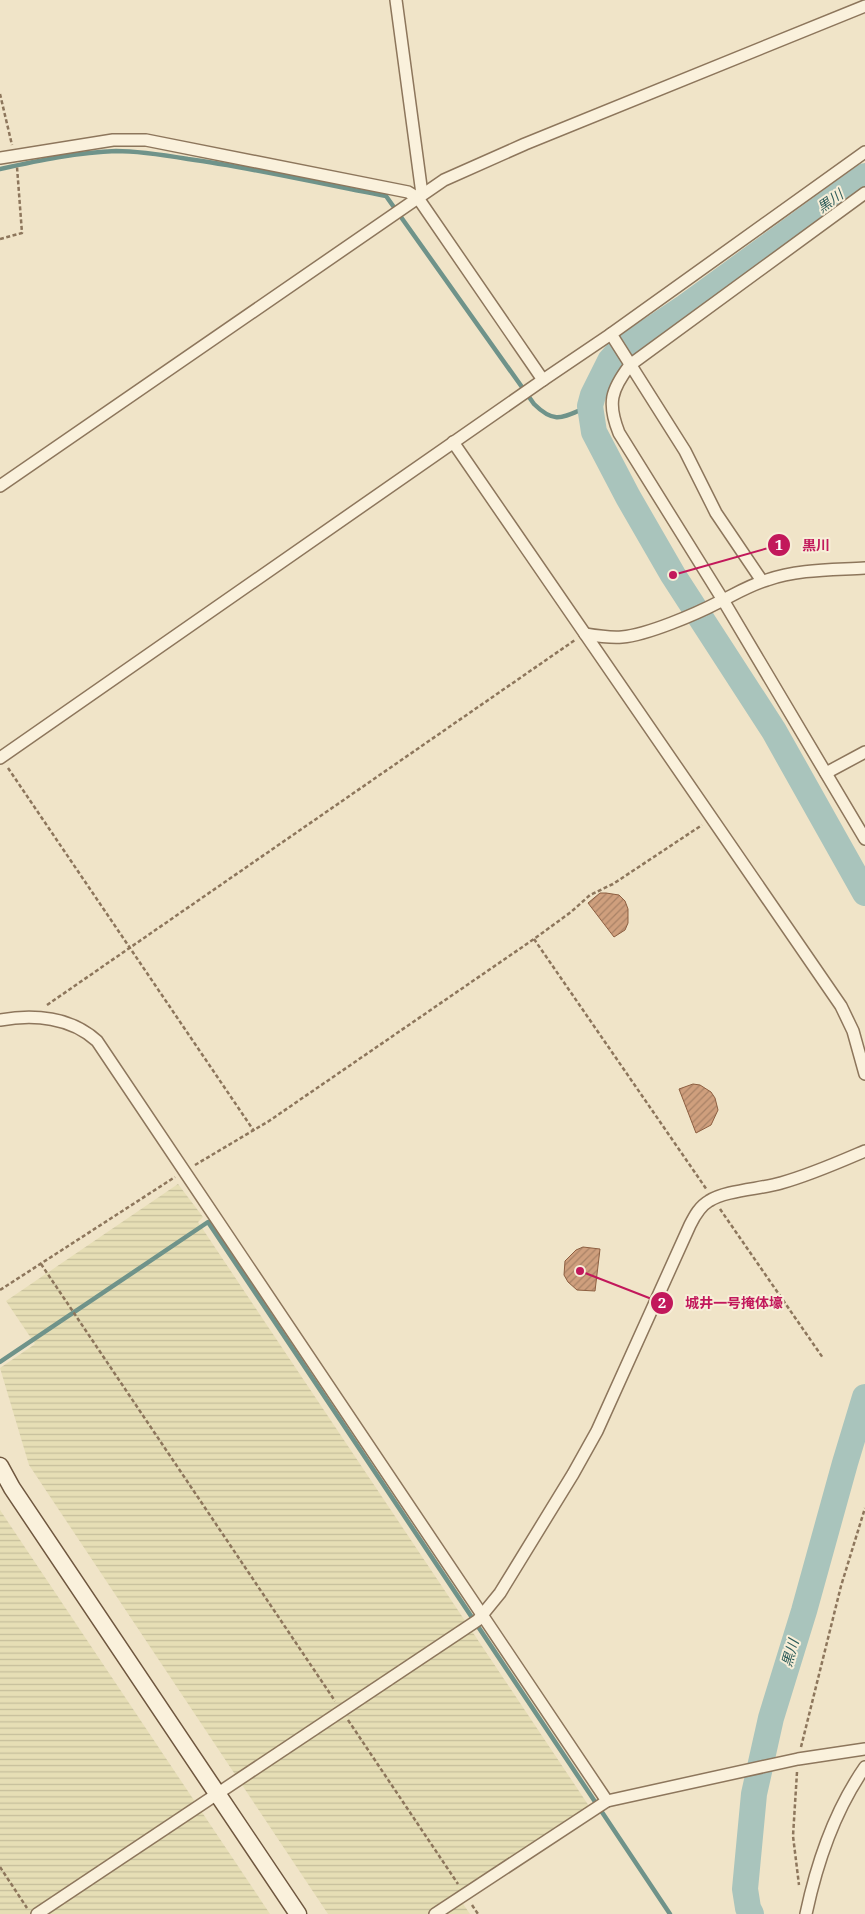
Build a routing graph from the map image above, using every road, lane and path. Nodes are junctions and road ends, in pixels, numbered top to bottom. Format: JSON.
{"nodes":[{"id":1,"x":396,"y":0,"type":"edge"},
{"id":2,"x":865,"y":6,"type":"edge"},
{"id":3,"x":0,"y":94,"type":"edge"},
{"id":4,"x":865,"y":152,"type":"edge"},
{"id":5,"x":14,"y":155,"type":"junction"},
{"id":6,"x":0,"y":158,"type":"edge"},
{"id":7,"x":865,"y":193,"type":"edge"},
{"id":8,"x":420,"y":196,"type":"junction"},
{"id":9,"x":0,"y":239,"type":"edge"},
{"id":10,"x":613,"y":338,"type":"junction"},
{"id":11,"x":629,"y":363,"type":"junction"},
{"id":12,"x":540,"y":382,"type":"junction"},
{"id":13,"x":454,"y":442,"type":"junction"},
{"id":14,"x":0,"y":486,"type":"edge"},
{"id":15,"x":865,"y":568,"type":"edge"},
{"id":16,"x":762,"y":581,"type":"junction"},
{"id":17,"x":721,"y":601,"type":"junction"},
{"id":18,"x":585,"y":634,"type":"junction"},
{"id":19,"x":865,"y":752,"type":"edge"},
{"id":20,"x":0,"y":758,"type":"edge"},
{"id":21,"x":826,"y":773,"type":"junction"},
{"id":22,"x":711,"y":819,"type":"junction"},
{"id":23,"x":865,"y":839,"type":"edge"},
{"id":24,"x":534,"y":939,"type":"junction"},
{"id":25,"x":130,"y":947,"type":"junction"},
{"id":26,"x":31,"y":1016,"type":"junction"},
{"id":27,"x":0,"y":1020,"type":"edge"},
{"id":28,"x":865,"y":1074,"type":"edge"},
{"id":29,"x":254,"y":1130,"type":"junction"},
{"id":30,"x":865,"y":1151,"type":"edge"},
{"id":31,"x":185,"y":1170,"type":"junction"},
{"id":32,"x":713,"y":1199,"type":"junction"},
{"id":33,"x":41,"y":1264,"type":"junction"},
{"id":34,"x":0,"y":1290,"type":"edge"},
{"id":35,"x":823,"y":1358,"type":"dead end"},
{"id":36,"x":0,"y":1466,"type":"edge"},
{"id":37,"x":865,"y":1508,"type":"edge"},
{"id":38,"x":482,"y":1615,"type":"junction"},
{"id":39,"x":341,"y":1710,"type":"junction"},
{"id":40,"x":865,"y":1749,"type":"edge"},
{"id":41,"x":798,"y":1758,"type":"junction"},
{"id":42,"x":865,"y":1767,"type":"edge"},
{"id":43,"x":216,"y":1793,"type":"junction"},
{"id":44,"x":607,"y":1802,"type":"junction"},
{"id":45,"x":0,"y":1867,"type":"edge"},
{"id":46,"x":800,"y":1890,"type":"dead end"},
{"id":47,"x":465,"y":1894,"type":"junction"},
{"id":48,"x":31,"y":1914,"type":"edge"},
{"id":49,"x":37,"y":1914,"type":"edge"},
{"id":50,"x":298,"y":1914,"type":"edge"},
{"id":51,"x":435,"y":1914,"type":"edge"},
{"id":52,"x":478,"y":1914,"type":"edge"},
{"id":53,"x":806,"y":1914,"type":"edge"}],
"edges":[{"from":1,"to":8,"type":"street"},
{"from":2,"to":8,"type":"street"},
{"from":3,"to":5,"type":"path"},
{"from":4,"to":10,"type":"street"},
{"from":5,"to":6,"type":"street"},
{"from":5,"to":8,"type":"street"},
{"from":5,"to":9,"type":"path"},
{"from":7,"to":11,"type":"street"},
{"from":8,"to":12,"type":"street"},
{"from":8,"to":14,"type":"street"},
{"from":10,"to":11,"type":"street"},
{"from":10,"to":12,"type":"street"},
{"from":11,"to":16,"type":"street"},
{"from":11,"to":17,"type":"street"},
{"from":12,"to":13,"type":"street"},
{"from":13,"to":18,"type":"street"},
{"from":13,"to":20,"type":"street"},
{"from":15,"to":16,"type":"street"},
{"from":16,"to":17,"type":"street"},
{"from":17,"to":18,"type":"street"},
{"from":17,"to":21,"type":"street"},
{"from":18,"to":22,"type":"street"},
{"from":18,"to":25,"type":"path"},
{"from":19,"to":21,"type":"street"},
{"from":20,"to":25,"type":"path"},
{"from":21,"to":23,"type":"street"},
{"from":22,"to":24,"type":"path"},
{"from":22,"to":28,"type":"street"},
{"from":24,"to":29,"type":"path"},
{"from":24,"to":32,"type":"path"},
{"from":25,"to":26,"type":"path"},
{"from":25,"to":29,"type":"path"},
{"from":26,"to":27,"type":"street"},
{"from":26,"to":31,"type":"street"},
{"from":29,"to":31,"type":"path"},
{"from":30,"to":32,"type":"street"},
{"from":31,"to":33,"type":"path"},
{"from":31,"to":38,"type":"street"},
{"from":32,"to":35,"type":"path"},
{"from":32,"to":38,"type":"street"},
{"from":33,"to":34,"type":"path"},
{"from":33,"to":39,"type":"path"},
{"from":36,"to":43,"type":"street"},
{"from":37,"to":41,"type":"path"},
{"from":38,"to":39,"type":"street"},
{"from":38,"to":44,"type":"street"},
{"from":39,"to":43,"type":"street"},
{"from":39,"to":47,"type":"path"},
{"from":40,"to":41,"type":"street"},
{"from":41,"to":44,"type":"street"},
{"from":41,"to":46,"type":"path"},
{"from":42,"to":53,"type":"street"},
{"from":43,"to":49,"type":"street"},
{"from":43,"to":50,"type":"street"},
{"from":44,"to":47,"type":"street"},
{"from":45,"to":48,"type":"path"},
{"from":47,"to":51,"type":"street"},
{"from":47,"to":52,"type":"path"}]}
